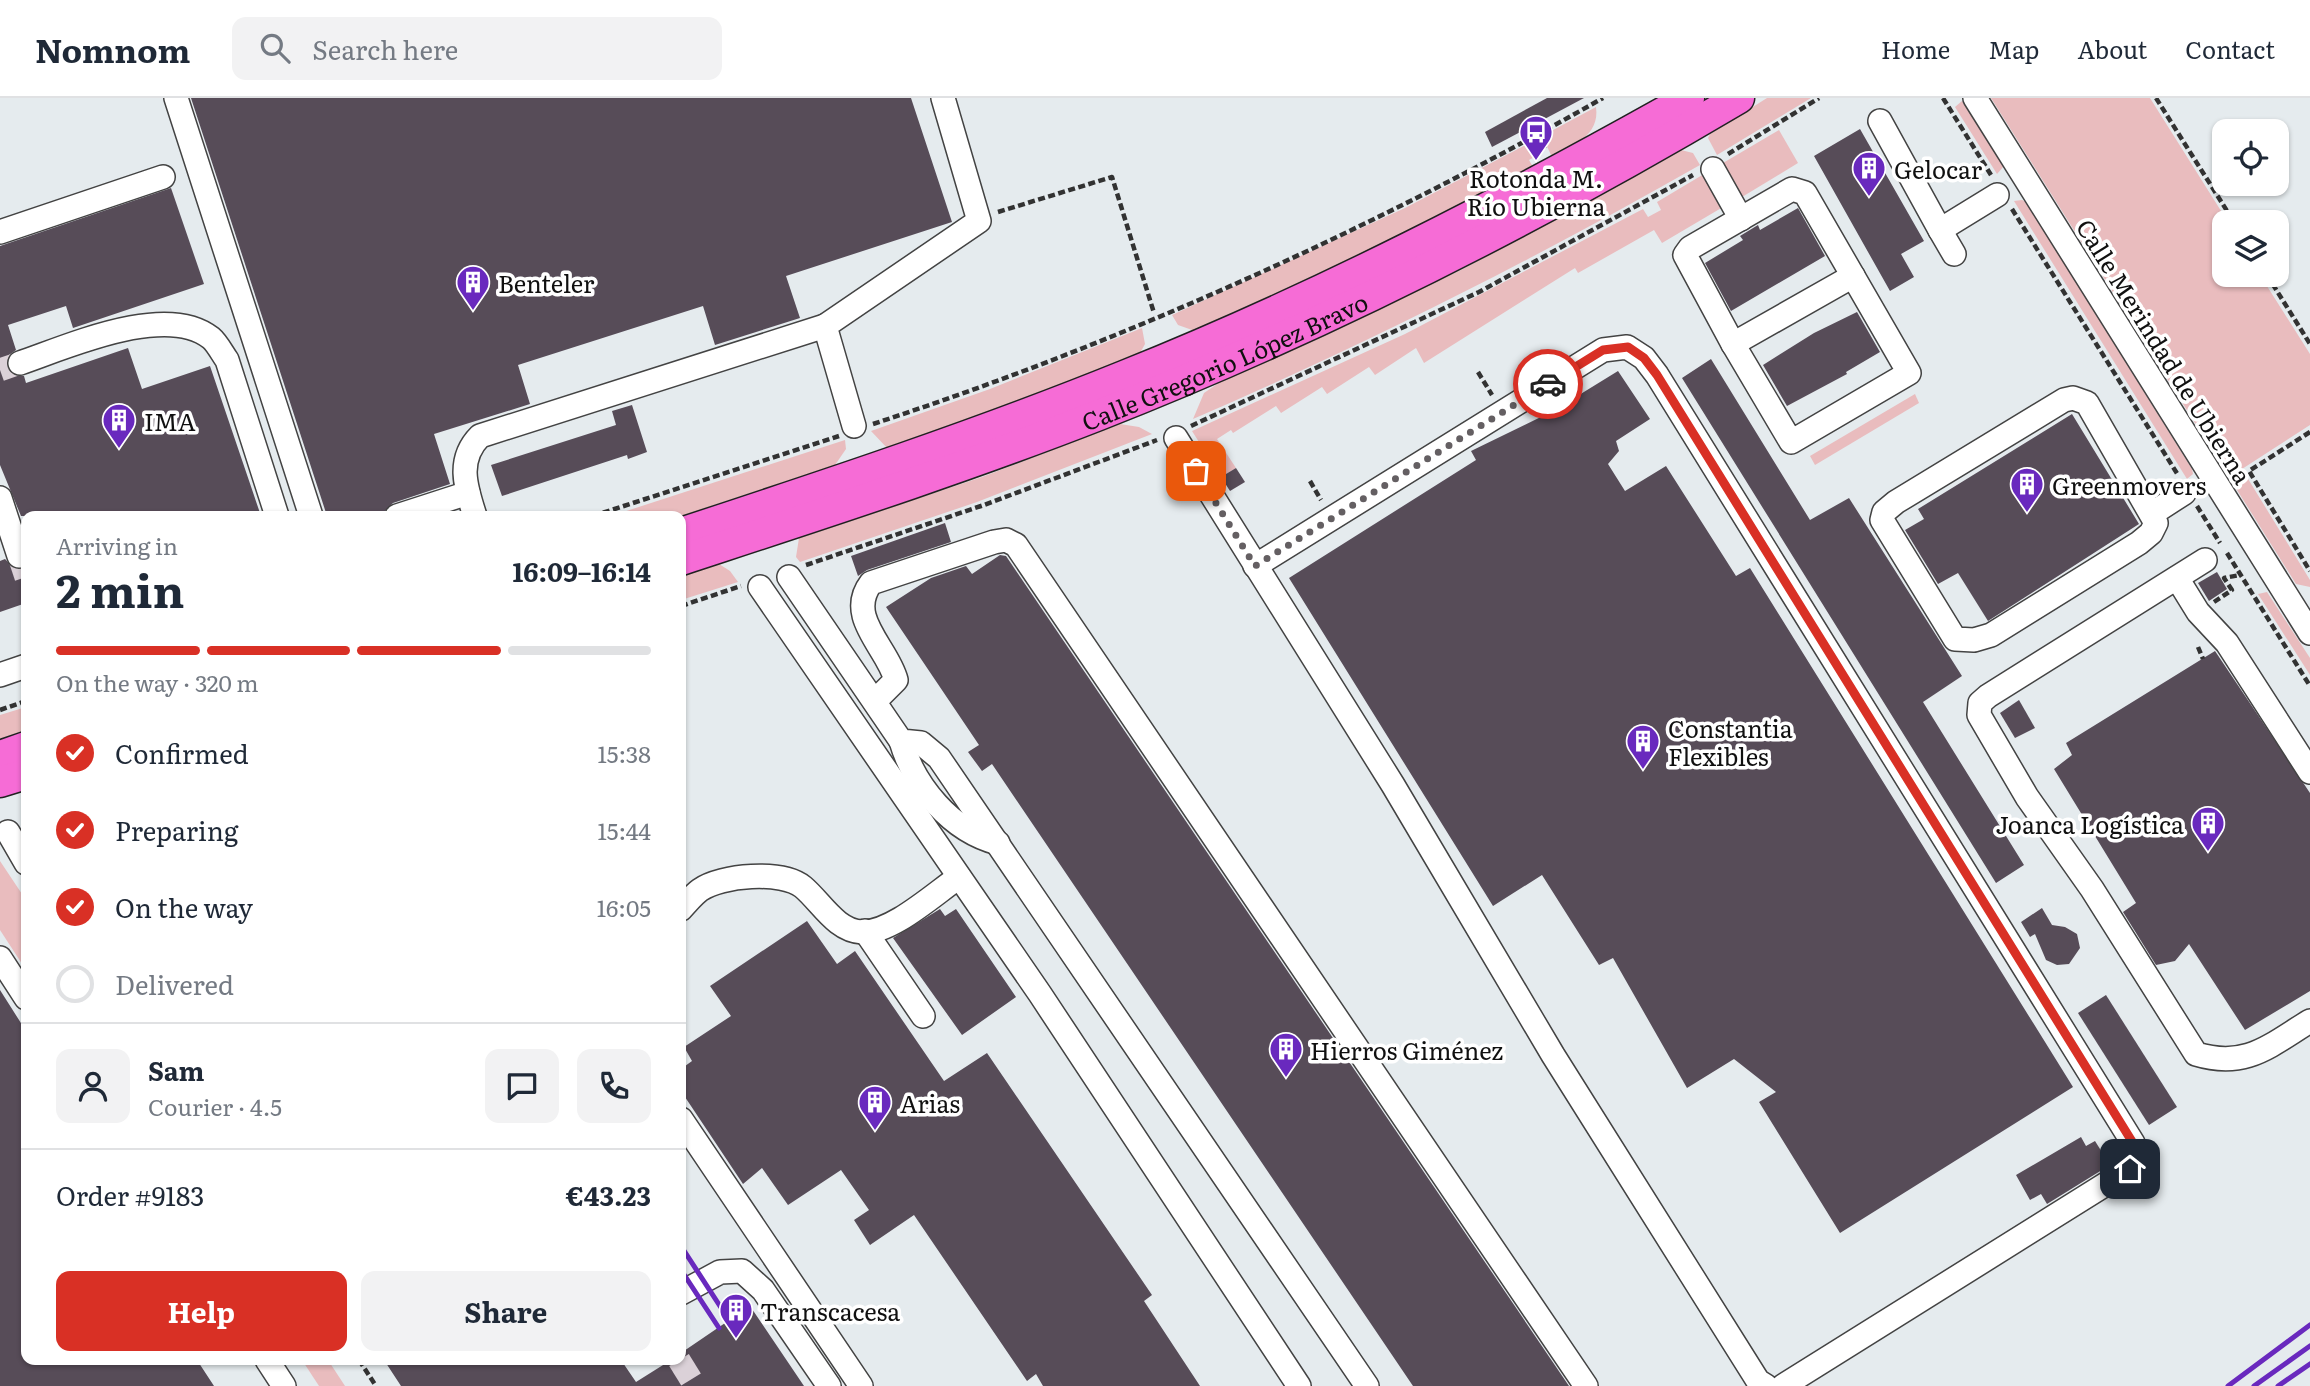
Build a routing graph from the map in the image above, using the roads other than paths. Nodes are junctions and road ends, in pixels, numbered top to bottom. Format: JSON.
{"nodes":[{"id":1,"x":176,"y":98,"type":"edge"},
{"id":2,"x":943,"y":98,"type":"edge"},
{"id":3,"x":1689,"y":98,"type":"edge"},
{"id":4,"x":1739,"y":98,"type":"edge"},
{"id":5,"x":1975,"y":98,"type":"edge"},
{"id":6,"x":1880,"y":121,"type":"dead end"},
{"id":7,"x":1711,"y":166,"type":"road end"},
{"id":8,"x":163,"y":177,"type":"dead end"},
{"id":9,"x":2001,"y":194,"type":"road end"},
{"id":10,"x":1741,"y":219,"type":"junction"},
{"id":11,"x":1940,"y":230,"type":"junction"},
{"id":12,"x":0,"y":232,"type":"edge"},
{"id":13,"x":1954,"y":254,"type":"dead end"},
{"id":14,"x":1853,"y":276,"type":"junction"},
{"id":15,"x":825,"y":326,"type":"junction"},
{"id":16,"x":1733,"y":344,"type":"junction"},
{"id":17,"x":20,"y":363,"type":"tunnel mouth"},
{"id":18,"x":854,"y":429,"type":"road end"},
{"id":19,"x":1173,"y":435,"type":"road end"},
{"id":20,"x":2187,"y":492,"type":"road end"},
{"id":21,"x":468,"y":493,"type":"junction"},
{"id":22,"x":0,"y":498,"type":"edge"},
{"id":23,"x":275,"y":511,"type":"edge"},
{"id":24,"x":309,"y":511,"type":"edge"},
{"id":25,"x":412,"y":511,"type":"edge"},
{"id":26,"x":473,"y":511,"type":"edge"},
{"id":27,"x":2153,"y":513,"type":"junction"},
{"id":28,"x":686,"y":531,"type":"edge"},
{"id":29,"x":12,"y":550,"type":"tunnel mouth"},
{"id":30,"x":686,"y":558,"type":"edge"},
{"id":31,"x":2205,"y":560,"type":"dead end"},
{"id":32,"x":1255,"y":566,"type":"junction"},
{"id":33,"x":792,"y":573,"type":"road end"},
{"id":34,"x":2177,"y":578,"type":"junction"},
{"id":35,"x":752,"y":586,"type":"road end"},
{"id":36,"x":2310,"y":633,"type":"edge"},
{"id":37,"x":21,"y":668,"type":"edge"},
{"id":38,"x":0,"y":675,"type":"edge"},
{"id":39,"x":875,"y":701,"type":"junction"},
{"id":40,"x":21,"y":749,"type":"edge"},
{"id":41,"x":0,"y":756,"type":"edge"},
{"id":42,"x":2310,"y":772,"type":"edge"},
{"id":43,"x":21,"y":776,"type":"edge"},
{"id":44,"x":0,"y":782,"type":"edge"},
{"id":45,"x":8,"y":832,"type":"dead end"},
{"id":46,"x":21,"y":854,"type":"edge"},
{"id":47,"x":959,"y":877,"type":"junction"},
{"id":48,"x":686,"y":904,"type":"edge"},
{"id":49,"x":865,"y":931,"type":"junction"},
{"id":50,"x":0,"y":958,"type":"edge"},
{"id":51,"x":21,"y":990,"type":"edge"},
{"id":52,"x":923,"y":1016,"type":"dead end"},
{"id":53,"x":2310,"y":1021,"type":"edge"},
{"id":54,"x":686,"y":1126,"type":"edge"},
{"id":55,"x":686,"y":1290,"type":"edge"},
{"id":56,"x":270,"y":1365,"type":"edge"},
{"id":57,"x":285,"y":1386,"type":"edge"},
{"id":58,"x":829,"y":1386,"type":"edge"},
{"id":59,"x":861,"y":1386,"type":"edge"},
{"id":60,"x":1299,"y":1386,"type":"edge"},
{"id":61,"x":1367,"y":1386,"type":"edge"},
{"id":62,"x":1586,"y":1386,"type":"edge"},
{"id":63,"x":1766,"y":1386,"type":"edge"},
{"id":64,"x":1783,"y":1386,"type":"edge"}],
"edges":[{"from":1,"to":24,"type":"street"},
{"from":2,"to":15,"type":"street"},
{"from":3,"to":28,"type":"main road","name":"Calle Gregorio López Bravo"},
{"from":4,"to":30,"type":"main road","name":"Calle Gregorio López Bravo"},
{"from":5,"to":36,"type":"street","name":"Calle Merindad de Ubierna"},
{"from":6,"to":11,"type":"street"},
{"from":7,"to":10,"type":"street"},
{"from":8,"to":12,"type":"street"},
{"from":9,"to":11,"type":"street"},
{"from":10,"to":14,"type":"street"},
{"from":10,"to":16,"type":"street"},
{"from":11,"to":13,"type":"street"},
{"from":14,"to":16,"type":"street"},
{"from":14,"to":16,"type":"street"},
{"from":15,"to":18,"type":"street"},
{"from":15,"to":21,"type":"street"},
{"from":17,"to":23,"type":"street"},
{"from":19,"to":32,"type":"street"},
{"from":20,"to":27,"type":"street"},
{"from":21,"to":25,"type":"street"},
{"from":21,"to":26,"type":"street"},
{"from":22,"to":29,"type":"street"},
{"from":27,"to":27,"type":"street"},
{"from":31,"to":34,"type":"street"},
{"from":32,"to":63,"type":"street"},
{"from":32,"to":64,"type":"street"},
{"from":33,"to":39,"type":"street"},
{"from":34,"to":42,"type":"street"},
{"from":34,"to":53,"type":"street"},
{"from":35,"to":47,"type":"street"},
{"from":37,"to":38,"type":"street"},
{"from":39,"to":61,"type":"street"},
{"from":39,"to":62,"type":"street"},
{"from":40,"to":41,"type":"main road"},
{"from":43,"to":44,"type":"main road"},
{"from":45,"to":46,"type":"street"},
{"from":47,"to":49,"type":"street"},
{"from":47,"to":60,"type":"street"},
{"from":48,"to":49,"type":"street"},
{"from":49,"to":52,"type":"street"},
{"from":50,"to":51,"type":"street"},
{"from":54,"to":59,"type":"street"},
{"from":55,"to":58,"type":"street"},
{"from":56,"to":57,"type":"street"}]}
